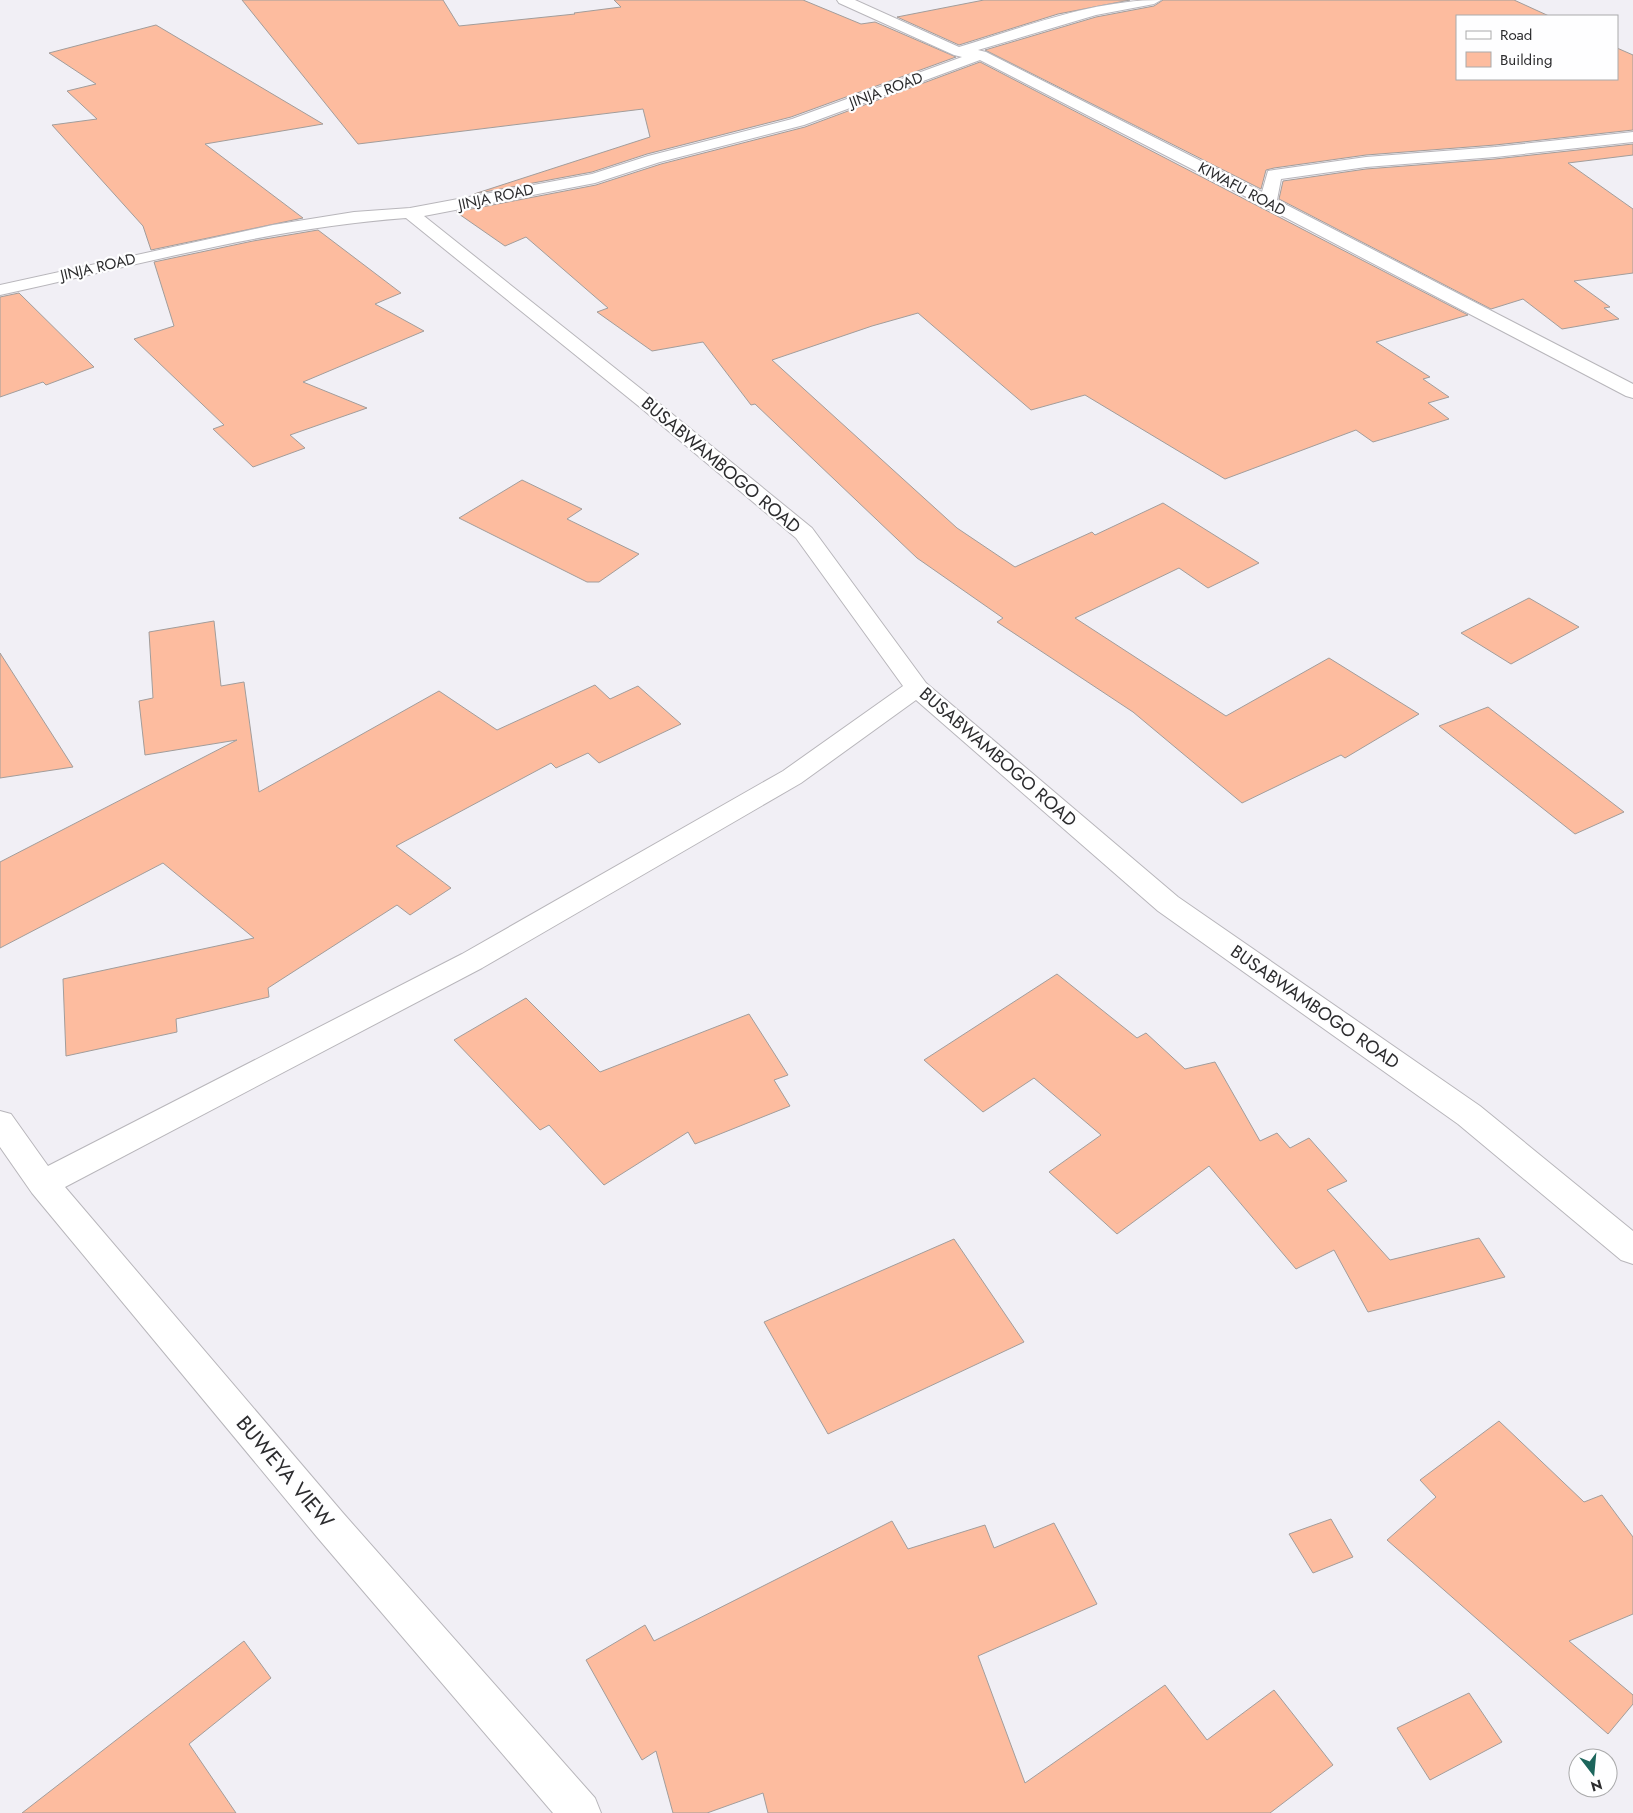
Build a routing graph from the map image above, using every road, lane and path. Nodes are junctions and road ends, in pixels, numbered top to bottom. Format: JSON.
{"nodes":[{"id":1,"x":844,"y":0,"type":"edge"},
{"id":2,"x":1154,"y":0,"type":"edge"},
{"id":3,"x":958,"y":52,"type":"junction"},
{"id":4,"x":981,"y":55,"type":"junction"},
{"id":5,"x":1633,"y":137,"type":"edge"},
{"id":6,"x":1268,"y":204,"type":"junction"},
{"id":7,"x":410,"y":213,"type":"junction"},
{"id":8,"x":0,"y":290,"type":"edge"},
{"id":9,"x":1633,"y":392,"type":"edge"},
{"id":10,"x":917,"y":688,"type":"junction"},
{"id":11,"x":0,"y":1123,"type":"edge"},
{"id":12,"x":43,"y":1184,"type":"junction"},
{"id":13,"x":1633,"y":1250,"type":"edge"},
{"id":14,"x":580,"y":1813,"type":"edge"}],
"edges":[{"from":1,"to":3,"type":"street","name":"KIWAFU ROAD"},
{"from":2,"to":3,"type":"street"},
{"from":3,"to":4,"type":"street","name":"KIWAFU ROAD"},
{"from":4,"to":6,"type":"street","name":"KIWAFU ROAD"},
{"from":4,"to":7,"type":"street","name":"JINJA ROAD"},
{"from":5,"to":6,"type":"street"},
{"from":6,"to":9,"type":"street","name":"KIWAFU ROAD"},
{"from":7,"to":8,"type":"street","name":"JINJA ROAD"},
{"from":7,"to":10,"type":"street","name":"BUSABWAMBOGO ROAD"},
{"from":10,"to":12,"type":"street"},
{"from":10,"to":13,"type":"street","name":"BUSABWAMBOGO ROAD"},
{"from":11,"to":12,"type":"street","name":"BUWEYA VIEW"},
{"from":12,"to":14,"type":"street","name":"BUWEYA VIEW"}]}
